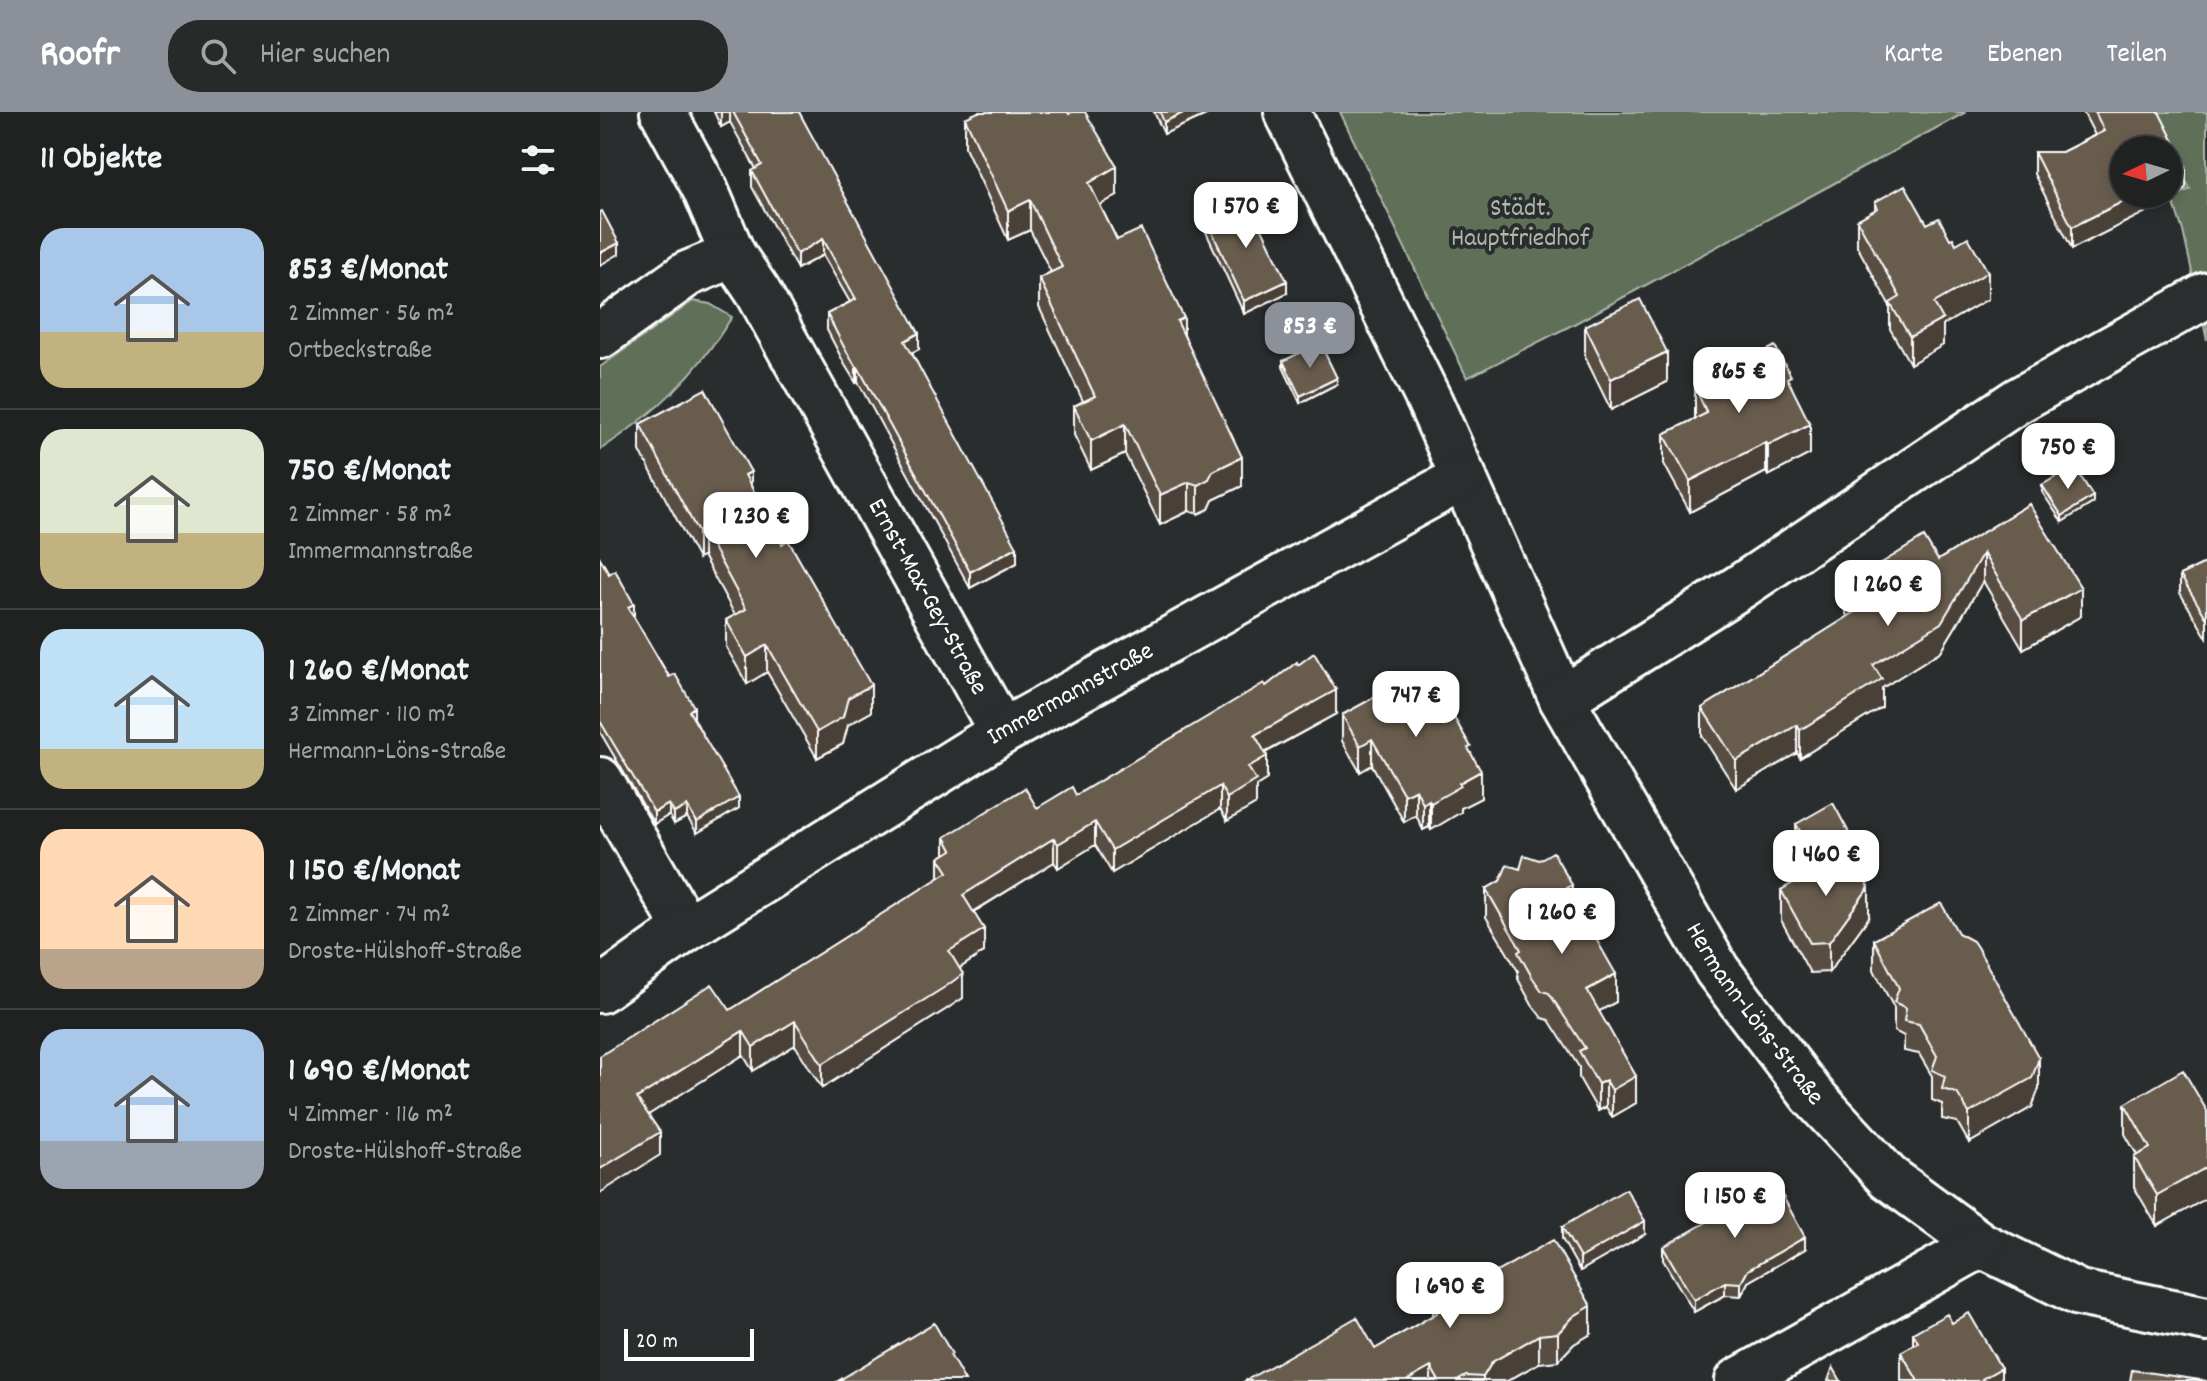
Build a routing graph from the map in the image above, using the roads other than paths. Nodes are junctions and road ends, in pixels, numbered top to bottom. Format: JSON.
{"nodes":[{"id":1,"x":663,"y":112,"type":"edge"},
{"id":2,"x":1287,"y":112,"type":"edge"},
{"id":3,"x":733,"y":255,"type":"junction"},
{"id":4,"x":2207,"y":295,"type":"edge"},
{"id":5,"x":600,"y":336,"type":"edge"},
{"id":6,"x":1464,"y":477,"type":"junction"},
{"id":7,"x":1562,"y":699,"type":"junction"},
{"id":8,"x":1002,"y":732,"type":"junction"},
{"id":9,"x":600,"y":780,"type":"edge"},
{"id":10,"x":686,"y":929,"type":"junction"},
{"id":11,"x":600,"y":990,"type":"edge"},
{"id":12,"x":1981,"y":1245,"type":"junction"},
{"id":13,"x":2207,"y":1319,"type":"edge"},
{"id":14,"x":1738,"y":1381,"type":"edge"}],
"edges":[{"from":1,"to":3,"type":"street","name":"Ernst-Max-Gey-Straße"},
{"from":2,"to":6,"type":"street","name":"Hermann-Löns-Straße"},
{"from":3,"to":5,"type":"street"},
{"from":3,"to":8,"type":"street","name":"Ernst-Max-Gey-Straße"},
{"from":4,"to":7,"type":"street"},
{"from":6,"to":7,"type":"street","name":"Hermann-Löns-Straße"},
{"from":6,"to":8,"type":"street","name":"Immermannstraße"},
{"from":7,"to":12,"type":"street","name":"Hermann-Löns-Straße"},
{"from":8,"to":10,"type":"street","name":"Immermannstraße"},
{"from":9,"to":10,"type":"street"},
{"from":10,"to":11,"type":"street","name":"Immermannstraße"},
{"from":12,"to":13,"type":"street","name":"Hermann-Löns-Straße"},
{"from":12,"to":14,"type":"street"}]}
